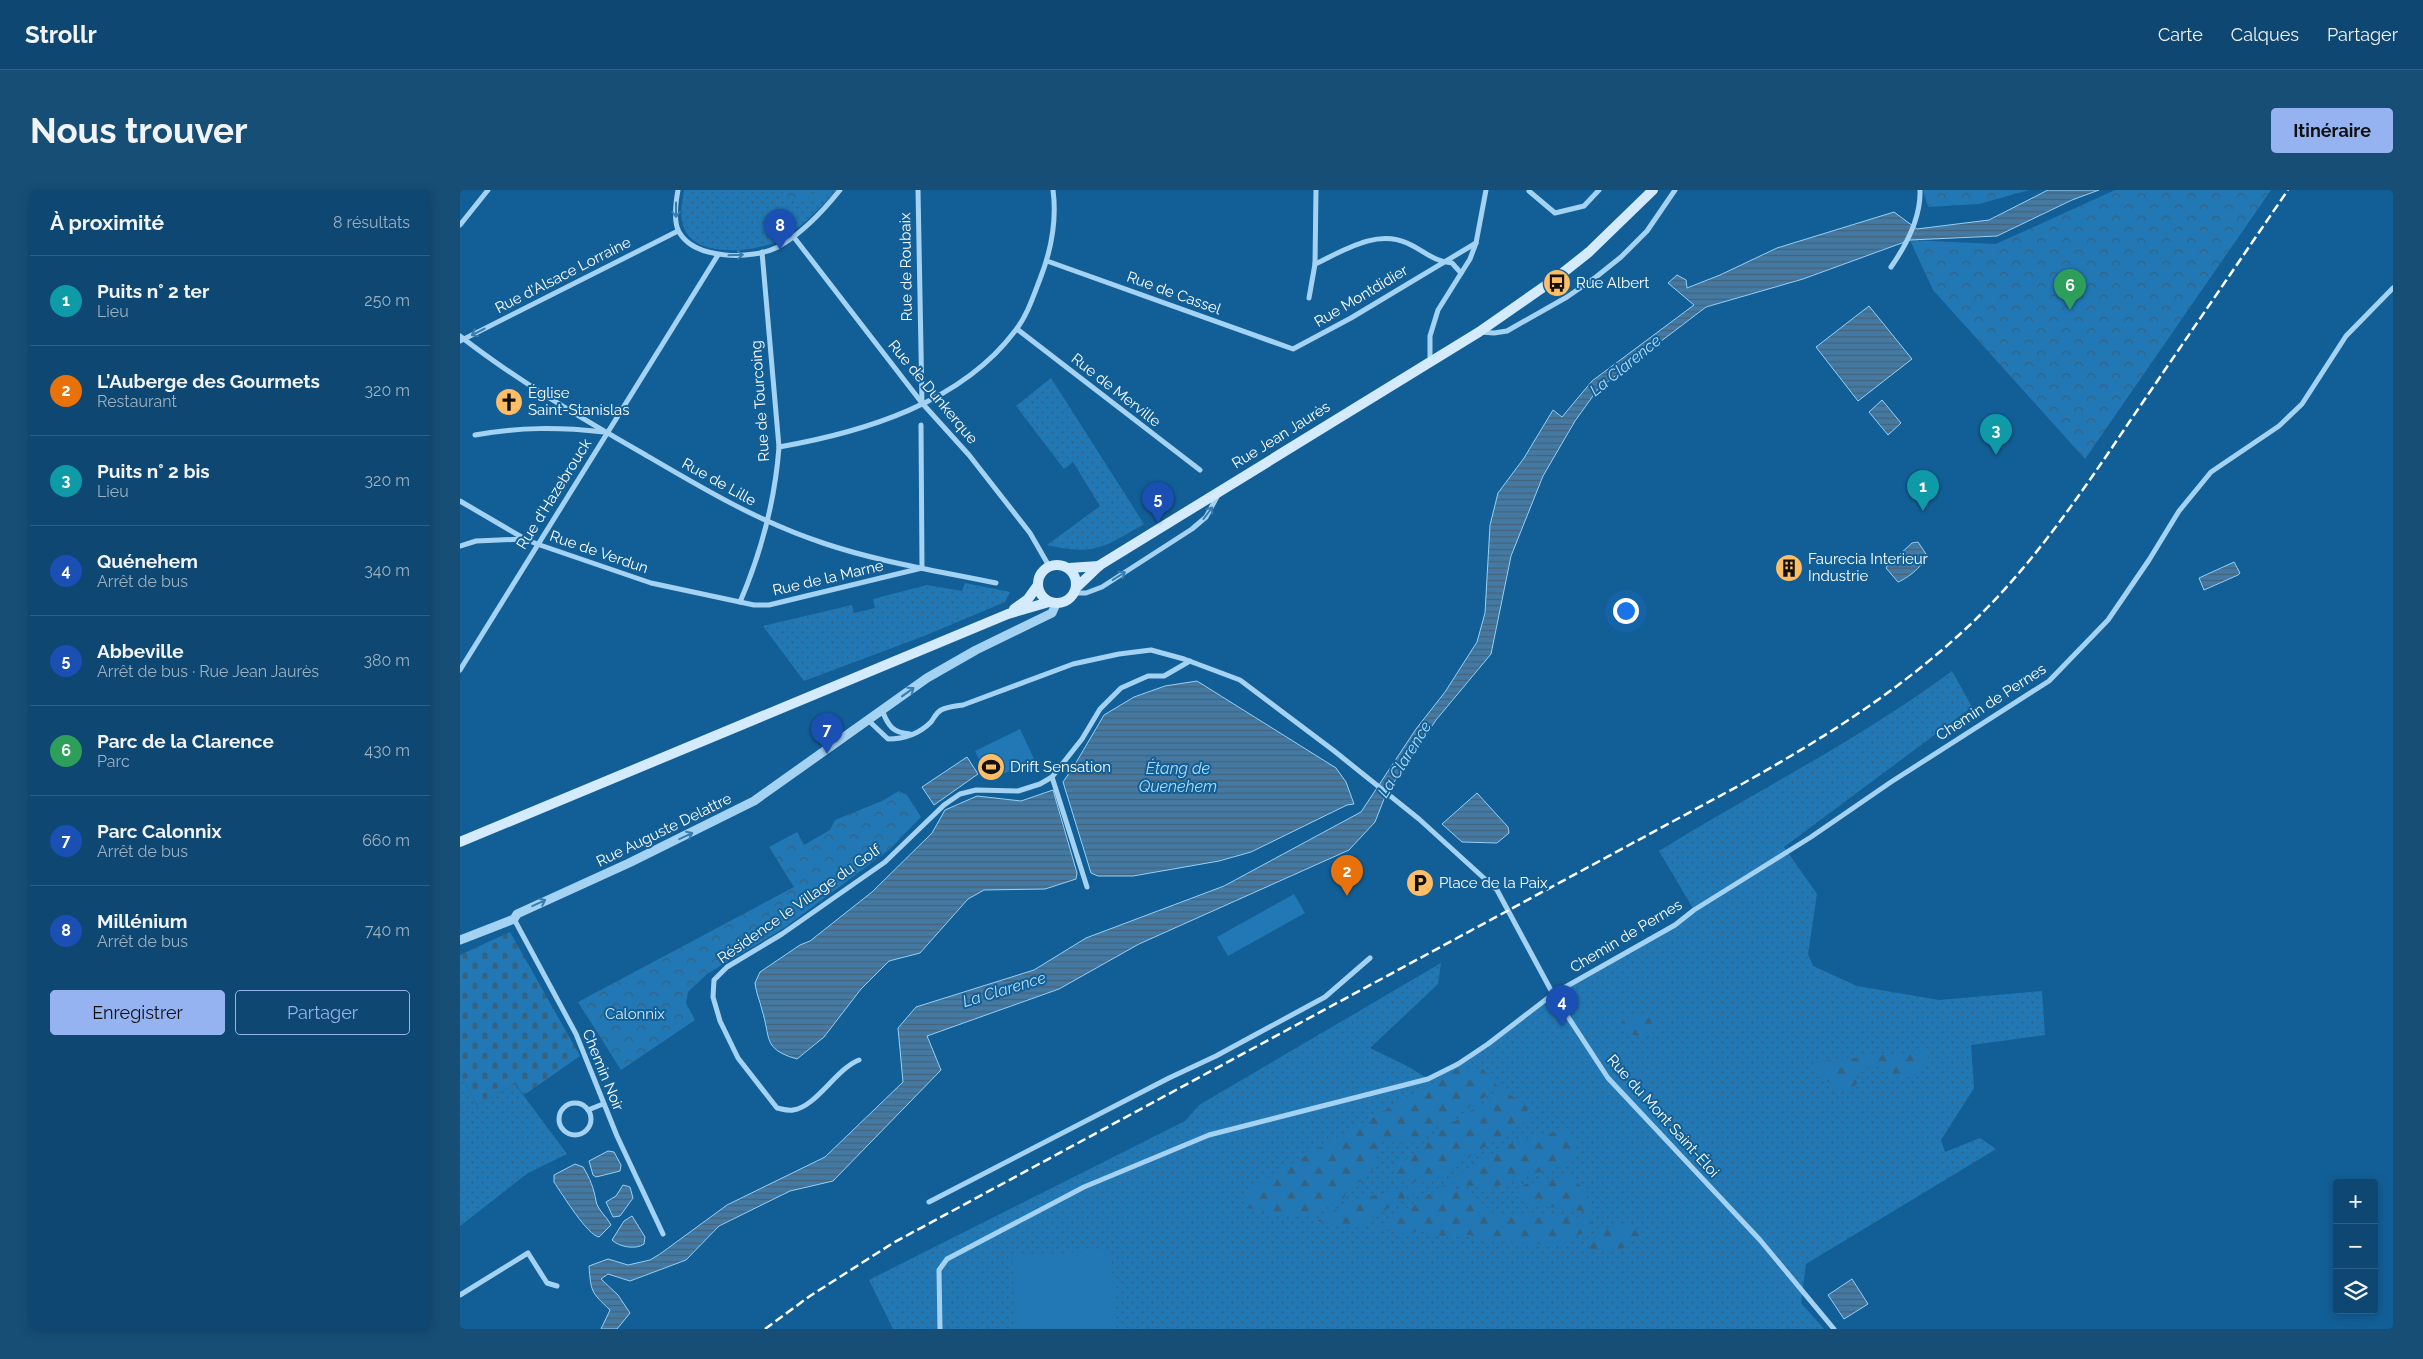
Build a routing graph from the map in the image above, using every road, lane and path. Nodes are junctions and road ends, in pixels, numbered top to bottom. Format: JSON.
{"nodes":[{"id":1,"x":488,"y":190,"type":"edge"},
{"id":2,"x":678,"y":190,"type":"edge"},
{"id":3,"x":840,"y":190,"type":"edge"},
{"id":4,"x":918,"y":190,"type":"edge"},
{"id":5,"x":1053,"y":190,"type":"edge"},
{"id":6,"x":1316,"y":190,"type":"edge"},
{"id":7,"x":1486,"y":190,"type":"edge"},
{"id":8,"x":1523,"y":190,"type":"edge"},
{"id":9,"x":1599,"y":190,"type":"edge"},
{"id":10,"x":1653,"y":190,"type":"edge"},
{"id":11,"x":1674,"y":190,"type":"edge"},
{"id":12,"x":1920,"y":190,"type":"edge"},
{"id":13,"x":1530,"y":191,"type":"edge"},
{"id":14,"x":460,"y":225,"type":"edge"},
{"id":15,"x":678,"y":231,"type":"junction"},
{"id":16,"x":793,"y":236,"type":"junction"},
{"id":17,"x":1476,"y":242,"type":"junction"},
{"id":18,"x":762,"y":252,"type":"junction"},
{"id":19,"x":718,"y":255,"type":"junction"},
{"id":20,"x":1047,"y":261,"type":"junction"},
{"id":21,"x":1441,"y":262,"type":"junction"},
{"id":22,"x":1314,"y":264,"type":"junction"},
{"id":23,"x":1891,"y":266,"type":"dead end"},
{"id":24,"x":1461,"y":273,"type":"junction"},
{"id":25,"x":2393,"y":288,"type":"edge"},
{"id":26,"x":1309,"y":298,"type":"dead end"},
{"id":27,"x":1016,"y":330,"type":"junction"},
{"id":28,"x":1479,"y":332,"type":"junction"},
{"id":29,"x":461,"y":339,"type":"edge"},
{"id":30,"x":1293,"y":349,"type":"joint"},
{"id":31,"x":1430,"y":361,"type":"junction"},
{"id":32,"x":922,"y":403,"type":"junction"},
{"id":33,"x":922,"y":425,"type":"dead end"},
{"id":34,"x":606,"y":433,"type":"junction"},
{"id":35,"x":476,"y":435,"type":"dead end"},
{"id":36,"x":779,"y":447,"type":"junction"},
{"id":37,"x":1200,"y":470,"type":"dead end"},
{"id":38,"x":1218,"y":493,"type":"junction"},
{"id":39,"x":460,"y":501,"type":"edge"},
{"id":40,"x":767,"y":522,"type":"junction"},
{"id":41,"x":524,"y":539,"type":"junction"},
{"id":42,"x":537,"y":544,"type":"junction"},
{"id":43,"x":460,"y":546,"type":"edge"},
{"id":44,"x":1049,"y":566,"type":"junction"},
{"id":45,"x":1100,"y":566,"type":"junction"},
{"id":46,"x":922,"y":568,"type":"junction"},
{"id":47,"x":1069,"y":568,"type":"junction"},
{"id":48,"x":996,"y":583,"type":"dead end"},
{"id":49,"x":1038,"y":585,"type":"junction"},
{"id":50,"x":1076,"y":590,"type":"junction"},
{"id":51,"x":740,"y":602,"type":"junction"},
{"id":52,"x":1052,"y":603,"type":"junction"},
{"id":53,"x":1008,"y":614,"type":"junction"},
{"id":54,"x":1190,"y":661,"type":"junction"},
{"id":55,"x":460,"y":670,"type":"edge"},
{"id":56,"x":882,"y":710,"type":"junction"},
{"id":57,"x":869,"y":721,"type":"junction"},
{"id":58,"x":913,"y":734,"type":"junction"},
{"id":59,"x":1052,"y":776,"type":"junction"},
{"id":60,"x":506,"y":824,"type":"junction"},
{"id":61,"x":460,"y":842,"type":"edge"},
{"id":62,"x":460,"y":849,"type":"edge"},
{"id":63,"x":1087,"y":887,"type":"dead end"},
{"id":64,"x":514,"y":919,"type":"junction"},
{"id":65,"x":460,"y":940,"type":"edge"},
{"id":66,"x":1370,"y":958,"type":"dead end"},
{"id":67,"x":1553,"y":994,"type":"junction"},
{"id":68,"x":859,"y":1060,"type":"dead end"},
{"id":69,"x":603,"y":1104,"type":"junction"},
{"id":70,"x":588,"y":1110,"type":"junction"},
{"id":71,"x":929,"y":1202,"type":"dead end"},
{"id":72,"x":663,"y":1234,"type":"dead end"},
{"id":73,"x":557,"y":1286,"type":"dead end"},
{"id":74,"x":460,"y":1295,"type":"edge"},
{"id":75,"x":940,"y":1329,"type":"edge"},
{"id":76,"x":1834,"y":1329,"type":"edge"}],
"edges":[{"from":1,"to":14,"type":"street"},
{"from":2,"to":15,"type":"street","one_way":true},
{"from":3,"to":16,"type":"street"},
{"from":4,"to":32,"type":"street","name":"Rue de Roubaix"},
{"from":5,"to":20,"type":"street"},
{"from":6,"to":22,"type":"street"},
{"from":7,"to":17,"type":"street"},
{"from":8,"to":13,"type":"street"},
{"from":9,"to":13,"type":"street"},
{"from":10,"to":28,"type":"main road","name":"Rue Jean Jaurès"},
{"from":11,"to":28,"type":"street","name":"Rue Jean Jaurès"},
{"from":12,"to":23,"type":"street"},
{"from":15,"to":19,"type":"street"},
{"from":15,"to":29,"type":"street","name":"Rue d'Alsace Lorraine","one_way":true},
{"from":16,"to":18,"type":"street"},
{"from":16,"to":32,"type":"street","name":"Rue de Dunkerque"},
{"from":17,"to":21,"type":"street","name":"Rue Montdidier"},
{"from":17,"to":24,"type":"street"},
{"from":19,"to":18,"type":"street","one_way":true},
{"from":18,"to":36,"type":"street","name":"Rue de Tourcoing"},
{"from":19,"to":34,"type":"street","name":"Rue d'Hazebrouck"},
{"from":20,"to":27,"type":"street"},
{"from":20,"to":30,"type":"street","name":"Rue de Cassel"},
{"from":21,"to":22,"type":"street"},
{"from":21,"to":24,"type":"street"},
{"from":21,"to":30,"type":"street","name":"Rue Montdidier"},
{"from":22,"to":26,"type":"street"},
{"from":24,"to":31,"type":"street"},
{"from":25,"to":67,"type":"street","name":"Chemin de Pernes"},
{"from":27,"to":32,"type":"street"},
{"from":27,"to":37,"type":"street","name":"Rue de Merville"},
{"from":28,"to":31,"type":"main road","name":"Rue Jean Jaurès"},
{"from":29,"to":34,"type":"street","name":"Rue de Lille"},
{"from":31,"to":38,"type":"main road","name":"Rue Jean Jaurès"},
{"from":32,"to":36,"type":"street"},
{"from":32,"to":44,"type":"street","name":"Rue de Dunkerque"},
{"from":33,"to":46,"type":"street"},
{"from":34,"to":35,"type":"street"},
{"from":34,"to":40,"type":"street","name":"Rue de Lille"},
{"from":34,"to":42,"type":"street","name":"Rue d'Hazebrouck"},
{"from":36,"to":40,"type":"street","name":"Rue de Tourcoing"},
{"from":38,"to":45,"type":"main road","name":"Rue Jean Jaurès"},
{"from":50,"to":38,"type":"street","one_way":true},
{"from":39,"to":41,"type":"street","name":"Rue de Verdun"},
{"from":40,"to":46,"type":"street","name":"Rue de Lille"},
{"from":40,"to":51,"type":"street","name":"Rue de Tourcoing"},
{"from":41,"to":42,"type":"street","name":"Rue de Verdun"},
{"from":41,"to":43,"type":"street"},
{"from":42,"to":51,"type":"street","name":"Rue de Verdun"},
{"from":42,"to":55,"type":"street","name":"Rue d'Hazebrouck"},
{"from":44,"to":47,"type":"main road"},
{"from":44,"to":49,"type":"main road"},
{"from":45,"to":47,"type":"main road","name":"Rue Jean Jaurès"},
{"from":45,"to":50,"type":"main road","name":"Rue Jean Jaurès"},
{"from":46,"to":48,"type":"street","name":"Rue de Lille"},
{"from":46,"to":51,"type":"street","name":"Rue de la Marne"},
{"from":47,"to":50,"type":"main road"},
{"from":49,"to":52,"type":"main road"},
{"from":49,"to":53,"type":"main road"},
{"from":50,"to":52,"type":"main road"},
{"from":52,"to":53,"type":"main road"},
{"from":56,"to":52,"type":"street","name":"Rue Auguste Delattre","one_way":true},
{"from":53,"to":60,"type":"main road"},
{"from":54,"to":58,"type":"street"},
{"from":54,"to":59,"type":"street","name":"Résidence le Village du Golf"},
{"from":54,"to":67,"type":"street","name":"Rue du Mont Saint-Éloi"},
{"from":56,"to":57,"type":"street","name":"Rue Auguste Delattre"},
{"from":56,"to":58,"type":"street"},
{"from":57,"to":58,"type":"street"},
{"from":64,"to":57,"type":"street","name":"Rue Auguste Delattre","one_way":true},
{"from":59,"to":63,"type":"street"},
{"from":59,"to":68,"type":"street","name":"Résidence le Village du Golf"},
{"from":60,"to":61,"type":"main road"},
{"from":60,"to":62,"type":"main road"},
{"from":64,"to":65,"type":"street","name":"Rue Auguste Delattre"},
{"from":64,"to":69,"type":"street","name":"Chemin Noir"},
{"from":66,"to":71,"type":"street"},
{"from":67,"to":75,"type":"street","name":"Chemin de Pernes"},
{"from":67,"to":76,"type":"street","name":"Rue du Mont Saint-Éloi"},
{"from":69,"to":70,"type":"street"},
{"from":69,"to":72,"type":"street","name":"Chemin Noir"},
{"from":70,"to":70,"type":"street"},
{"from":73,"to":74,"type":"street"}]}
